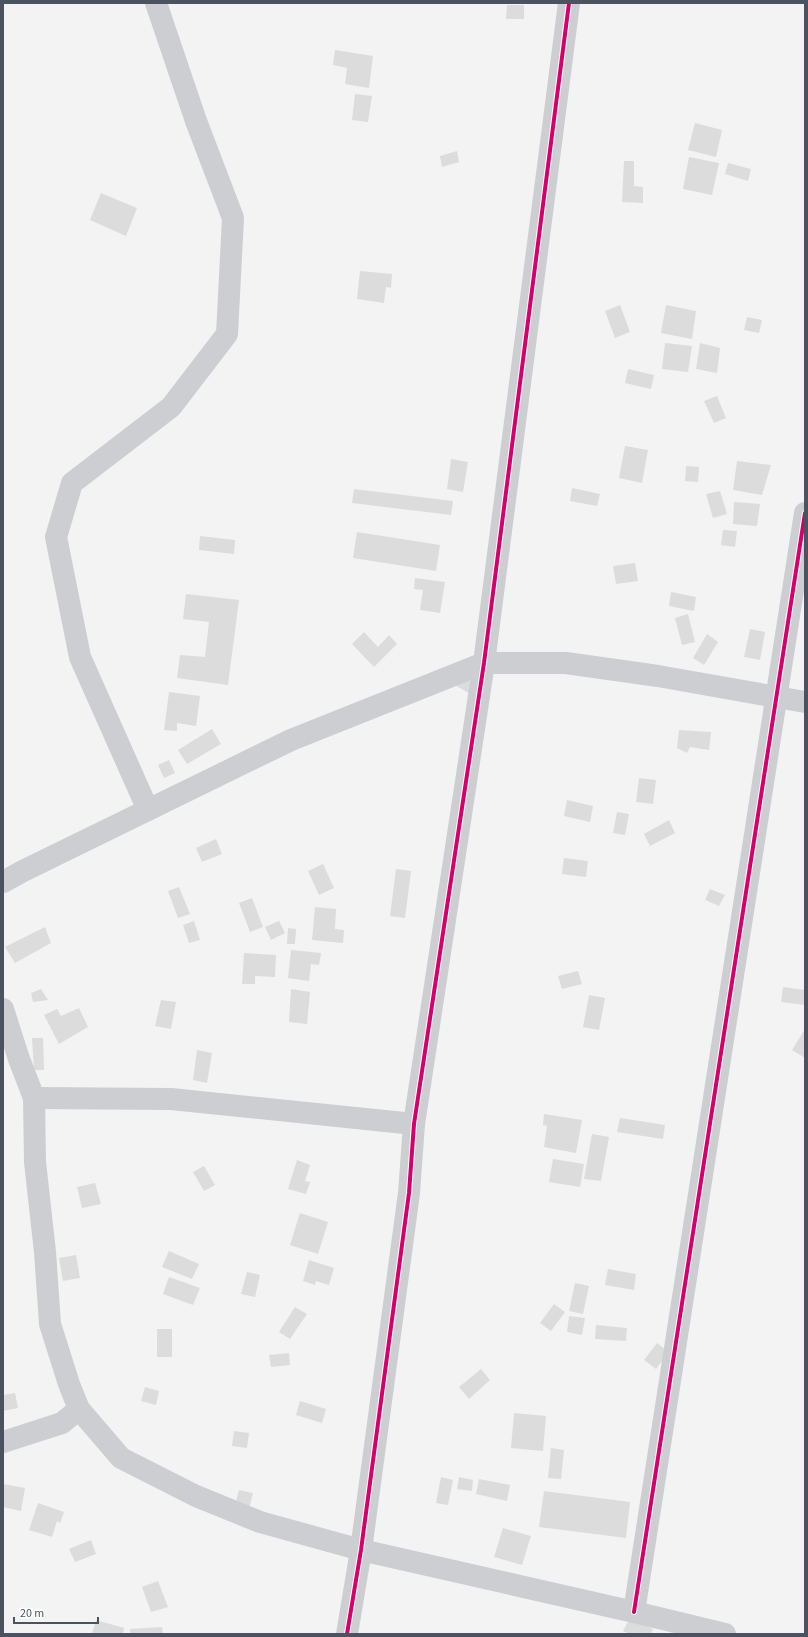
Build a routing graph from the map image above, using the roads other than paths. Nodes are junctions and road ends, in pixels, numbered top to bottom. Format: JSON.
{"nodes":[{"id":1,"x":156,"y":3,"type":"edge"},
{"id":2,"x":569,"y":3,"type":"edge"},
{"id":3,"x":805,"y":513,"type":"edge"},
{"id":4,"x":484,"y":663,"type":"junction"},
{"id":5,"x":777,"y":697,"type":"junction"},
{"id":6,"x":805,"y":702,"type":"edge"},
{"id":7,"x":148,"y":810,"type":"junction"},
{"id":8,"x":3,"y":882,"type":"edge"},
{"id":9,"x":3,"y":1009,"type":"edge"},
{"id":10,"x":34,"y":1098,"type":"junction"},
{"id":11,"x":414,"y":1124,"type":"junction"},
{"id":12,"x":79,"y":1409,"type":"junction"},
{"id":13,"x":3,"y":1442,"type":"edge"},
{"id":14,"x":361,"y":1550,"type":"junction"},
{"id":15,"x":634,"y":1612,"type":"junction"},
{"id":16,"x":347,"y":1634,"type":"edge"},
{"id":17,"x":725,"y":1634,"type":"edge"}],
"edges":[{"from":1,"to":7,"type":"street"},
{"from":2,"to":4,"type":"street"},
{"from":3,"to":5,"type":"street"},
{"from":4,"to":5,"type":"street"},
{"from":4,"to":7,"type":"street"},
{"from":4,"to":11,"type":"street"},
{"from":5,"to":6,"type":"street"},
{"from":5,"to":15,"type":"street"},
{"from":7,"to":8,"type":"street"},
{"from":9,"to":10,"type":"street"},
{"from":10,"to":11,"type":"street"},
{"from":10,"to":12,"type":"street"},
{"from":11,"to":14,"type":"street"},
{"from":12,"to":13,"type":"street"},
{"from":12,"to":14,"type":"street"},
{"from":14,"to":15,"type":"street"},
{"from":14,"to":16,"type":"street"},
{"from":15,"to":17,"type":"street"}]}
